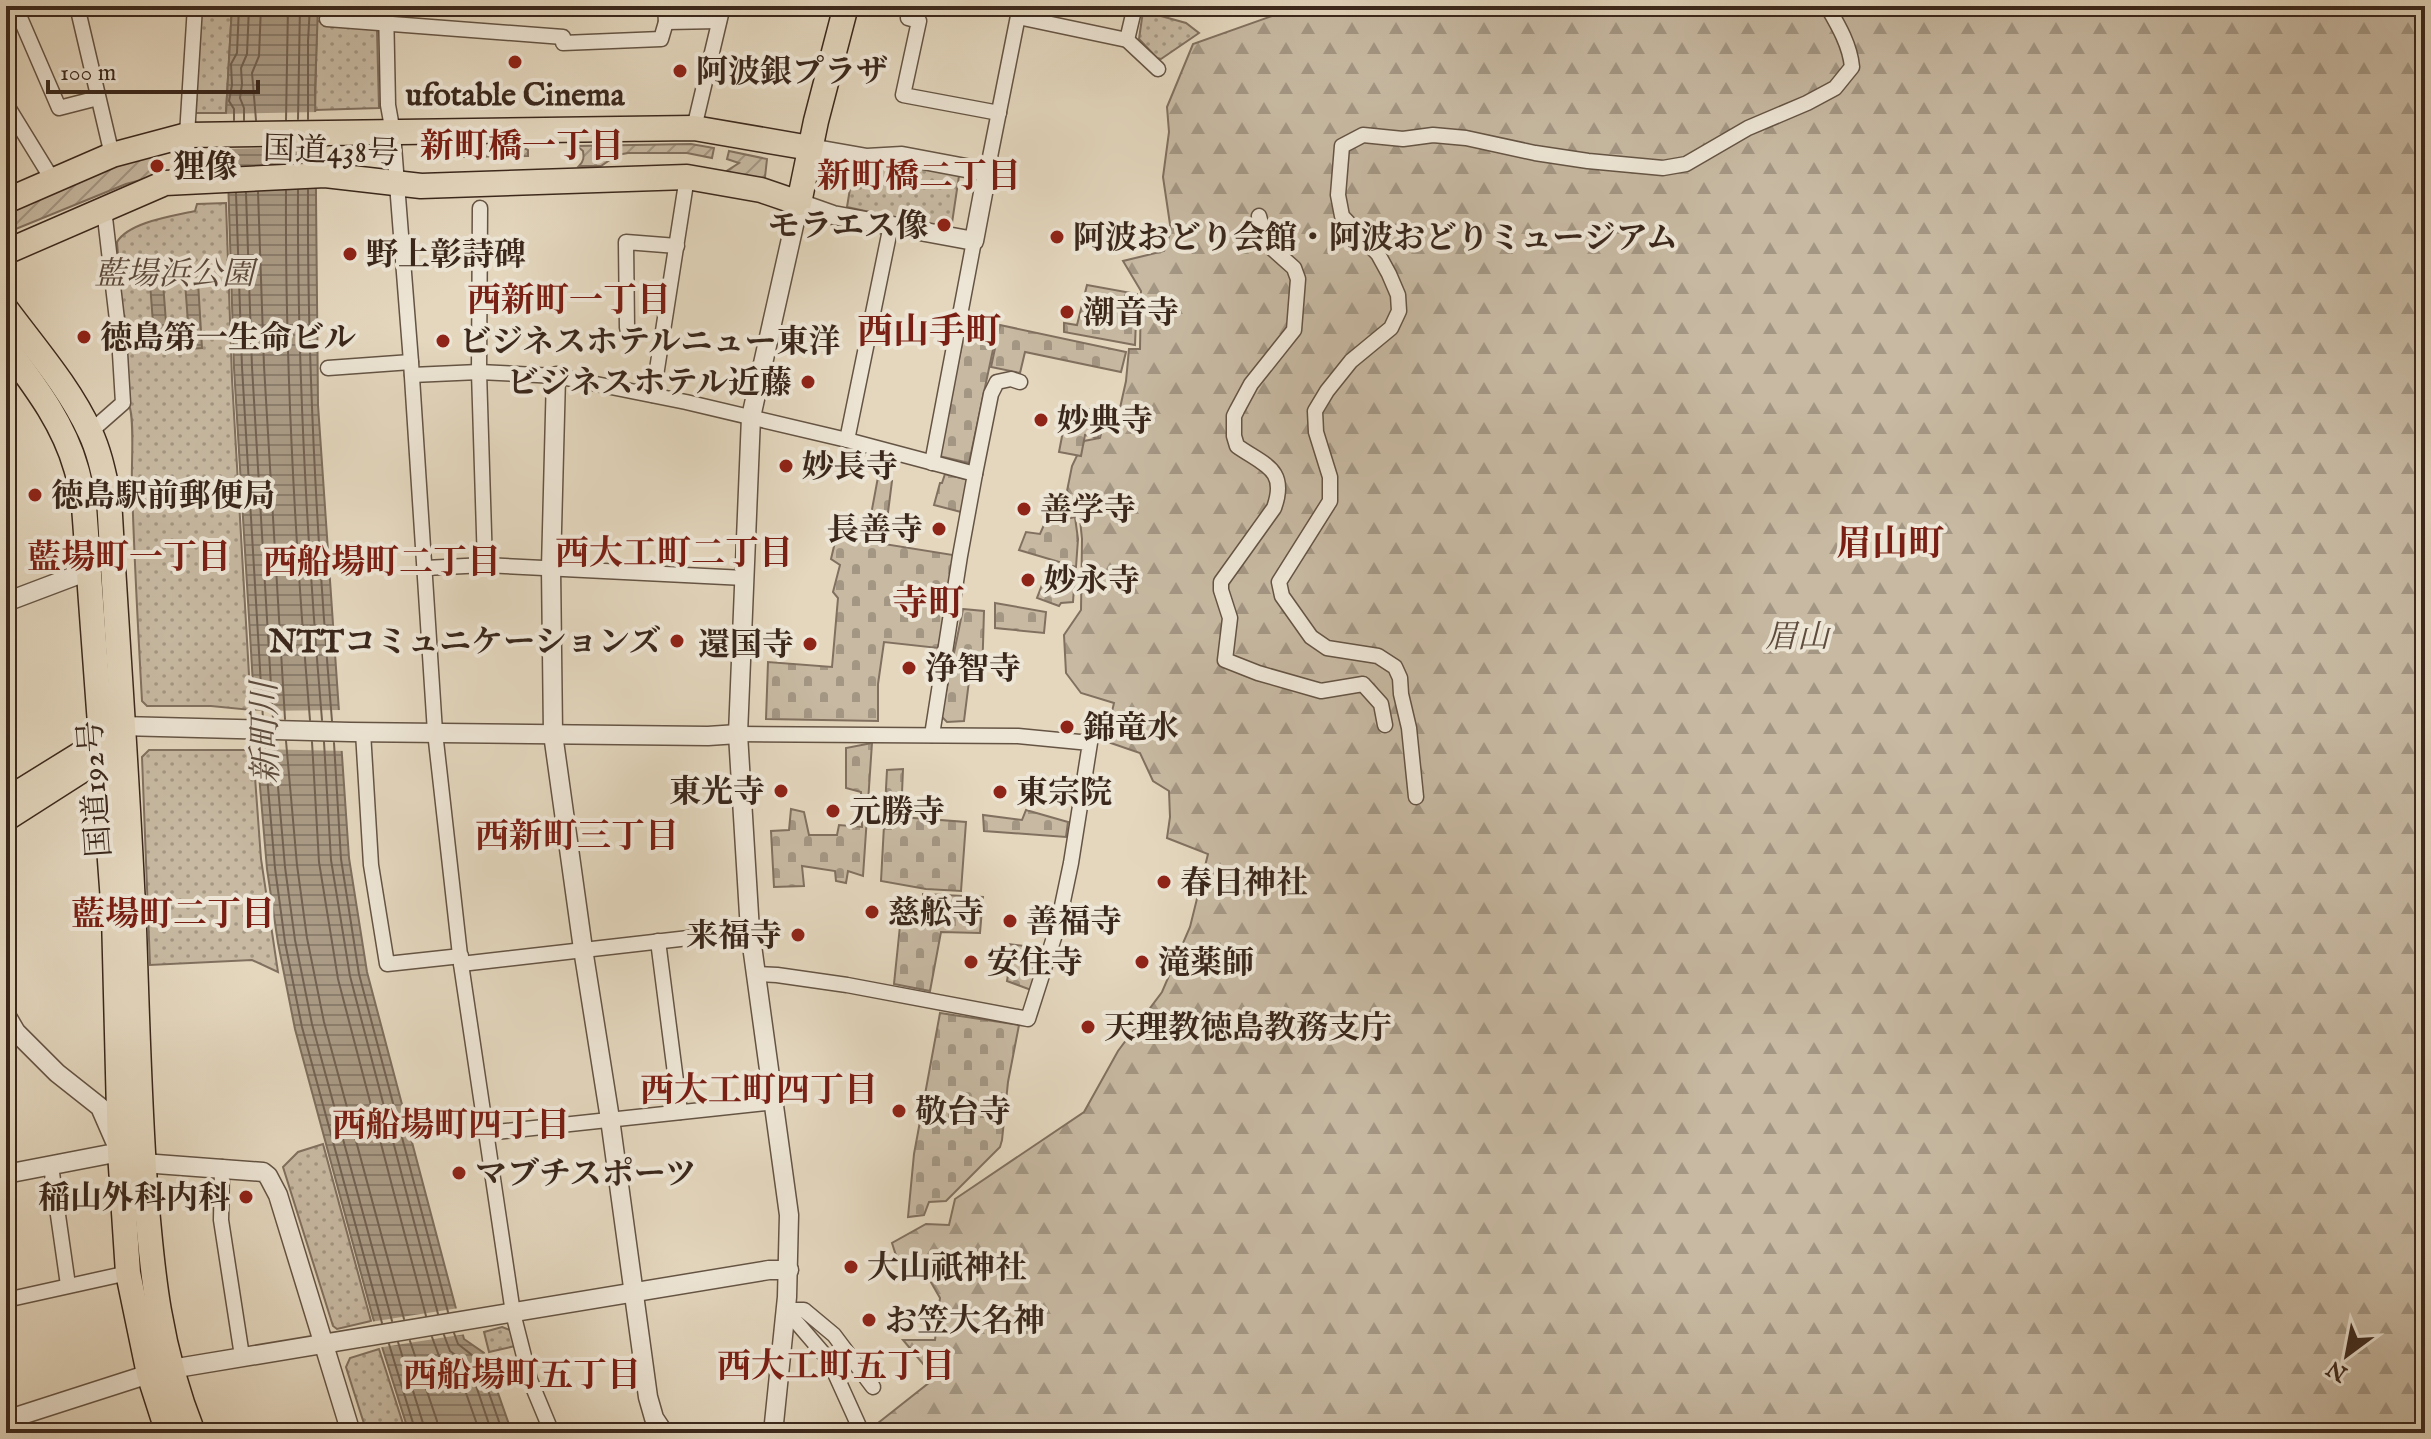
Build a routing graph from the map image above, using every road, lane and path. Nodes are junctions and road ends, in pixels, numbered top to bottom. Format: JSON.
{"nodes":[{"id":1,"x":15,"y":6,"type":"edge"},
{"id":2,"x":77,"y":6,"type":"edge"},
{"id":3,"x":195,"y":6,"type":"edge"},
{"id":4,"x":386,"y":6,"type":"edge"},
{"id":5,"x":665,"y":6,"type":"edge"},
{"id":6,"x":846,"y":6,"type":"edge"},
{"id":7,"x":911,"y":6,"type":"edge"},
{"id":8,"x":1135,"y":6,"type":"edge"},
{"id":9,"x":1827,"y":6,"type":"edge"},
{"id":10,"x":1019,"y":11,"type":"edge"},
{"id":11,"x":721,"y":14,"type":"edge"},
{"id":12,"x":327,"y":19,"type":"dead end"},
{"id":13,"x":666,"y":22,"type":"junction"},
{"id":14,"x":385,"y":24,"type":"junction"},
{"id":15,"x":1127,"y":40,"type":"junction"},
{"id":16,"x":1158,"y":69,"type":"dead end"},
{"id":17,"x":98,"y":98,"type":"junction"},
{"id":18,"x":6,"y":104,"type":"edge"},
{"id":19,"x":999,"y":113,"type":"junction"},
{"id":20,"x":694,"y":128,"type":"junction"},
{"id":21,"x":393,"y":133,"type":"junction"},
{"id":22,"x":199,"y":135,"type":"junction"},
{"id":23,"x":810,"y":148,"type":"junction"},
{"id":24,"x":112,"y":155,"type":"junction"},
{"id":25,"x":987,"y":172,"type":"junction"},
{"id":26,"x":687,"y":177,"type":"junction"},
{"id":27,"x":52,"y":179,"type":"junction"},
{"id":28,"x":198,"y":181,"type":"junction"},
{"id":29,"x":396,"y":185,"type":"junction"},
{"id":30,"x":6,"y":201,"type":"edge"},
{"id":31,"x":799,"y":203,"type":"junction"},
{"id":32,"x":480,"y":208,"type":"dead end"},
{"id":33,"x":104,"y":209,"type":"junction"},
{"id":34,"x":1259,"y":216,"type":"dead end"},
{"id":35,"x":891,"y":225,"type":"junction"},
{"id":36,"x":974,"y":241,"type":"junction"},
{"id":37,"x":677,"y":246,"type":"junction"},
{"id":38,"x":6,"y":252,"type":"edge"},
{"id":39,"x":6,"y":309,"type":"edge"},
{"id":40,"x":627,"y":328,"type":"dead end"},
{"id":41,"x":6,"y":347,"type":"edge"},
{"id":42,"x":328,"y":368,"type":"dead end"},
{"id":43,"x":412,"y":369,"type":"junction"},
{"id":44,"x":479,"y":372,"type":"junction"},
{"id":45,"x":556,"y":376,"type":"junction"},
{"id":46,"x":1020,"y":382,"type":"dead end"},
{"id":47,"x":653,"y":395,"type":"junction"},
{"id":48,"x":751,"y":417,"type":"junction"},
{"id":49,"x":90,"y":432,"type":"junction"},
{"id":50,"x":847,"y":440,"type":"junction"},
{"id":51,"x":932,"y":463,"type":"junction"},
{"id":52,"x":975,"y":474,"type":"junction"},
{"id":53,"x":485,"y":565,"type":"junction"},
{"id":54,"x":425,"y":568,"type":"junction"},
{"id":55,"x":551,"y":568,"type":"junction"},
{"id":56,"x":88,"y":571,"type":"junction"},
{"id":57,"x":745,"y":578,"type":"junction"},
{"id":58,"x":6,"y":602,"type":"edge"},
{"id":59,"x":1385,"y":725,"type":"dead end"},
{"id":60,"x":121,"y":726,"type":"junction"},
{"id":61,"x":356,"y":732,"type":"junction"},
{"id":62,"x":435,"y":732,"type":"junction"},
{"id":63,"x":553,"y":734,"type":"junction"},
{"id":64,"x":738,"y":734,"type":"junction"},
{"id":65,"x":932,"y":735,"type":"junction"},
{"id":66,"x":101,"y":750,"type":"junction"},
{"id":67,"x":1416,"y":797,"type":"dead end"},
{"id":68,"x":6,"y":799,"type":"edge"},
{"id":69,"x":6,"y":820,"type":"edge"},
{"id":70,"x":750,"y":931,"type":"junction"},
{"id":71,"x":658,"y":941,"type":"junction"},
{"id":72,"x":583,"y":949,"type":"junction"},
{"id":73,"x":461,"y":960,"type":"junction"},
{"id":74,"x":757,"y":974,"type":"junction"},
{"id":75,"x":6,"y":1015,"type":"edge"},
{"id":76,"x":775,"y":1102,"type":"junction"},
{"id":77,"x":680,"y":1112,"type":"junction"},
{"id":78,"x":610,"y":1119,"type":"junction"},
{"id":79,"x":487,"y":1133,"type":"junction"},
{"id":80,"x":120,"y":1152,"type":"junction"},
{"id":81,"x":143,"y":1163,"type":"junction"},
{"id":82,"x":51,"y":1166,"type":"junction"},
{"id":83,"x":222,"y":1167,"type":"junction"},
{"id":84,"x":6,"y":1174,"type":"edge"},
{"id":85,"x":789,"y":1270,"type":"junction"},
{"id":86,"x":128,"y":1273,"type":"junction"},
{"id":87,"x":68,"y":1285,"type":"junction"},
{"id":88,"x":633,"y":1292,"type":"junction"},
{"id":89,"x":6,"y":1300,"type":"edge"},
{"id":90,"x":786,"y":1310,"type":"junction"},
{"id":91,"x":513,"y":1313,"type":"junction"},
{"id":92,"x":323,"y":1344,"type":"junction"},
{"id":93,"x":242,"y":1356,"type":"junction"},
{"id":94,"x":160,"y":1371,"type":"junction"},
{"id":95,"x":873,"y":1387,"type":"dead end"},
{"id":96,"x":6,"y":1420,"type":"edge"},
{"id":97,"x":168,"y":1433,"type":"edge"},
{"id":98,"x":193,"y":1433,"type":"edge"},
{"id":99,"x":351,"y":1433,"type":"edge"},
{"id":100,"x":552,"y":1433,"type":"edge"},
{"id":101,"x":664,"y":1433,"type":"edge"},
{"id":102,"x":773,"y":1433,"type":"edge"},
{"id":103,"x":862,"y":1433,"type":"edge"}],
"edges":[{"from":1,"to":17,"type":"street"},
{"from":2,"to":17,"type":"street"},
{"from":3,"to":22,"type":"street"},
{"from":4,"to":14,"type":"street"},
{"from":5,"to":13,"type":"street"},
{"from":6,"to":23,"type":"highway"},
{"from":7,"to":19,"type":"street"},
{"from":8,"to":15,"type":"street"},
{"from":9,"to":67,"type":"street"},
{"from":10,"to":15,"type":"street"},
{"from":10,"to":19,"type":"street"},
{"from":11,"to":13,"type":"street"},
{"from":11,"to":20,"type":"street"},
{"from":12,"to":14,"type":"street"},
{"from":13,"to":14,"type":"street"},
{"from":14,"to":21,"type":"street"},
{"from":15,"to":16,"type":"street"},
{"from":17,"to":24,"type":"street"},
{"from":18,"to":27,"type":"street"},
{"from":19,"to":25,"type":"street"},
{"from":20,"to":21,"type":"highway","name":"国道438号"},
{"from":20,"to":23,"type":"highway","name":"国道438号"},
{"from":21,"to":22,"type":"highway","name":"国道438号"},
{"from":21,"to":29,"type":"street"},
{"from":22,"to":24,"type":"highway","name":"国道438号"},
{"from":22,"to":28,"type":"street"},
{"from":23,"to":25,"type":"street"},
{"from":23,"to":31,"type":"highway"},
{"from":24,"to":27,"type":"highway","name":"国道438号"},
{"from":25,"to":36,"type":"street"},
{"from":26,"to":29,"type":"highway","name":"国道438号"},
{"from":26,"to":31,"type":"highway","name":"国道438号"},
{"from":26,"to":37,"type":"street"},
{"from":27,"to":30,"type":"highway","name":"国道438号"},
{"from":28,"to":29,"type":"highway","name":"国道438号"},
{"from":28,"to":33,"type":"highway","name":"国道438号"},
{"from":29,"to":43,"type":"street"},
{"from":31,"to":35,"type":"street"},
{"from":31,"to":48,"type":"street"},
{"from":32,"to":44,"type":"street"},
{"from":33,"to":38,"type":"highway","name":"国道438号"},
{"from":33,"to":49,"type":"street"},
{"from":34,"to":59,"type":"street"},
{"from":35,"to":36,"type":"street"},
{"from":35,"to":50,"type":"street"},
{"from":36,"to":51,"type":"street"},
{"from":37,"to":40,"type":"street"},
{"from":37,"to":47,"type":"street"},
{"from":39,"to":49,"type":"highway","name":"国道192号"},
{"from":41,"to":56,"type":"highway","name":"国道192号"},
{"from":42,"to":43,"type":"street"},
{"from":43,"to":44,"type":"street"},
{"from":43,"to":54,"type":"street"},
{"from":44,"to":45,"type":"street"},
{"from":44,"to":53,"type":"street"},
{"from":45,"to":47,"type":"street"},
{"from":45,"to":55,"type":"street"},
{"from":46,"to":52,"type":"street"},
{"from":47,"to":48,"type":"street"},
{"from":48,"to":50,"type":"street"},
{"from":48,"to":57,"type":"street"},
{"from":49,"to":60,"type":"highway","name":"国道192号"},
{"from":50,"to":51,"type":"street"},
{"from":51,"to":52,"type":"street"},
{"from":52,"to":65,"type":"street"},
{"from":53,"to":54,"type":"street"},
{"from":53,"to":55,"type":"street"},
{"from":54,"to":62,"type":"street"},
{"from":55,"to":57,"type":"street"},
{"from":55,"to":63,"type":"street"},
{"from":56,"to":58,"type":"street"},
{"from":56,"to":66,"type":"highway","name":"国道192号"},
{"from":57,"to":64,"type":"street"},
{"from":60,"to":61,"type":"street"},
{"from":60,"to":66,"type":"main road"},
{"from":60,"to":81,"type":"highway","name":"国道192号"},
{"from":61,"to":62,"type":"street"},
{"from":61,"to":73,"type":"street"},
{"from":62,"to":63,"type":"street"},
{"from":62,"to":73,"type":"street"},
{"from":63,"to":64,"type":"street"},
{"from":63,"to":72,"type":"street"},
{"from":64,"to":65,"type":"street"},
{"from":64,"to":70,"type":"street"},
{"from":65,"to":74,"type":"street"},
{"from":66,"to":68,"type":"main road"},
{"from":66,"to":69,"type":"main road"},
{"from":66,"to":80,"type":"highway","name":"国道192号"},
{"from":70,"to":71,"type":"street"},
{"from":70,"to":74,"type":"street"},
{"from":71,"to":72,"type":"street"},
{"from":71,"to":77,"type":"street"},
{"from":72,"to":73,"type":"street"},
{"from":72,"to":78,"type":"street"},
{"from":73,"to":79,"type":"street"},
{"from":74,"to":76,"type":"street"},
{"from":75,"to":80,"type":"street"},
{"from":76,"to":77,"type":"street"},
{"from":76,"to":85,"type":"street"},
{"from":77,"to":78,"type":"street"},
{"from":78,"to":79,"type":"street"},
{"from":78,"to":88,"type":"street"},
{"from":79,"to":91,"type":"street"},
{"from":80,"to":81,"type":"street"},
{"from":80,"to":82,"type":"street"},
{"from":80,"to":86,"type":"highway","name":"国道192号"},
{"from":81,"to":83,"type":"street"},
{"from":81,"to":94,"type":"highway","name":"国道192号"},
{"from":82,"to":84,"type":"street"},
{"from":82,"to":87,"type":"street"},
{"from":83,"to":92,"type":"street"},
{"from":83,"to":93,"type":"street"},
{"from":85,"to":88,"type":"street"},
{"from":85,"to":90,"type":"street"},
{"from":86,"to":87,"type":"street"},
{"from":86,"to":94,"type":"highway","name":"国道192号"},
{"from":87,"to":89,"type":"street"},
{"from":88,"to":91,"type":"street"},
{"from":88,"to":101,"type":"street"},
{"from":90,"to":95,"type":"street"},
{"from":90,"to":102,"type":"street"},
{"from":90,"to":103,"type":"street"},
{"from":91,"to":92,"type":"street"},
{"from":91,"to":100,"type":"street"},
{"from":92,"to":93,"type":"street"},
{"from":92,"to":99,"type":"street"},
{"from":93,"to":94,"type":"street"},
{"from":94,"to":96,"type":"street"},
{"from":94,"to":97,"type":"highway","name":"国道192号"},
{"from":94,"to":98,"type":"highway","name":"国道192号"}]}
